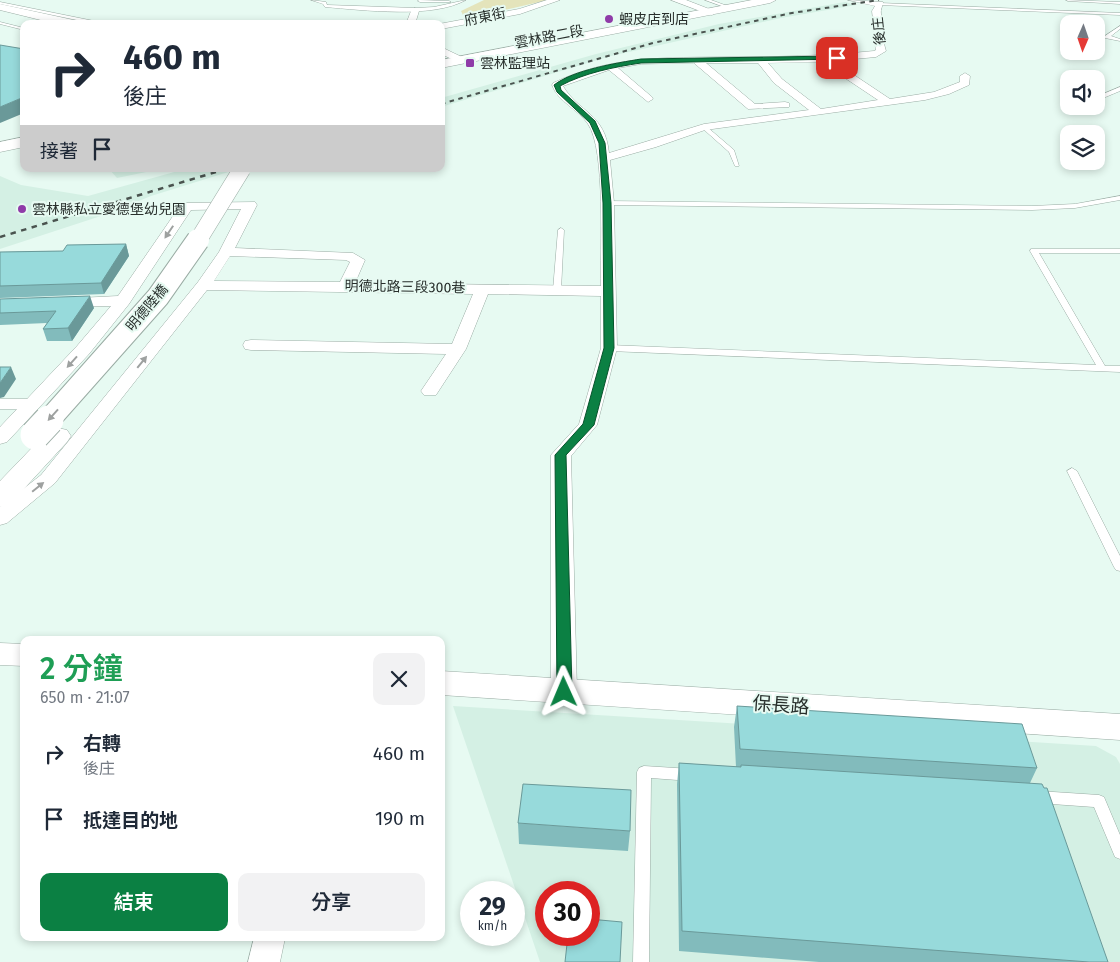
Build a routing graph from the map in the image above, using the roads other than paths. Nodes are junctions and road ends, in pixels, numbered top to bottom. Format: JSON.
{"nodes":[{"id":1,"x":313,"y":0,"type":"edge"},
{"id":2,"x":421,"y":0,"type":"edge"},
{"id":3,"x":556,"y":0,"type":"edge"},
{"id":4,"x":676,"y":0,"type":"edge"},
{"id":5,"x":744,"y":0,"type":"edge"},
{"id":6,"x":770,"y":0,"type":"edge"},
{"id":7,"x":852,"y":0,"type":"edge"},
{"id":8,"x":1067,"y":0,"type":"edge"},
{"id":9,"x":462,"y":1,"type":"edge"},
{"id":10,"x":0,"y":3,"type":"edge"},
{"id":11,"x":1120,"y":3,"type":"edge"},
{"id":12,"x":880,"y":4,"type":"junction"},
{"id":13,"x":0,"y":7,"type":"edge"},
{"id":14,"x":714,"y":7,"type":"edge"},
{"id":15,"x":415,"y":10,"type":"junction"},
{"id":16,"x":1073,"y":12,"type":"junction"},
{"id":17,"x":1120,"y":14,"type":"edge"},
{"id":18,"x":0,"y":15,"type":"edge"},
{"id":19,"x":23,"y":20,"type":"edge"},
{"id":20,"x":57,"y":20,"type":"edge"},
{"id":21,"x":84,"y":20,"type":"edge"},
{"id":22,"x":411,"y":20,"type":"edge"},
{"id":23,"x":0,"y":24,"type":"edge"},
{"id":24,"x":445,"y":25,"type":"edge"},
{"id":25,"x":1120,"y":27,"type":"edge"},
{"id":26,"x":20,"y":28,"type":"edge"},
{"id":27,"x":1120,"y":40,"type":"edge"},
{"id":28,"x":452,"y":58,"type":"edge"},
{"id":29,"x":823,"y":59,"type":"junction"},
{"id":30,"x":696,"y":60,"type":"junction"},
{"id":31,"x":761,"y":60,"type":"junction"},
{"id":32,"x":611,"y":67,"type":"junction"},
{"id":33,"x":965,"y":76,"type":"dead end"},
{"id":34,"x":1120,"y":89,"type":"edge"},
{"id":35,"x":1105,"y":95,"type":"edge"},
{"id":36,"x":648,"y":99,"type":"dead end"},
{"id":37,"x":888,"y":102,"type":"junction"},
{"id":38,"x":785,"y":105,"type":"dead end"},
{"id":39,"x":820,"y":113,"type":"junction"},
{"id":40,"x":704,"y":128,"type":"junction"},
{"id":41,"x":20,"y":143,"type":"edge"},
{"id":42,"x":0,"y":147,"type":"edge"},
{"id":43,"x":604,"y":158,"type":"junction"},
{"id":44,"x":737,"y":165,"type":"dead end"},
{"id":45,"x":240,"y":172,"type":"edge"},
{"id":46,"x":258,"y":172,"type":"edge"},
{"id":47,"x":1120,"y":198,"type":"edge"},
{"id":48,"x":607,"y":203,"type":"junction"},
{"id":49,"x":561,"y":230,"type":"dead end"},
{"id":50,"x":1120,"y":251,"type":"edge"},
{"id":51,"x":226,"y":252,"type":"junction"},
{"id":52,"x":204,"y":285,"type":"junction"},
{"id":53,"x":346,"y":286,"type":"junction"},
{"id":54,"x":483,"y":288,"type":"junction"},
{"id":55,"x":557,"y":290,"type":"junction"},
{"id":56,"x":606,"y":291,"type":"junction"},
{"id":57,"x":123,"y":300,"type":"junction"},
{"id":58,"x":47,"y":303,"type":"edge"},
{"id":59,"x":251,"y":344,"type":"dead end"},
{"id":60,"x":609,"y":348,"type":"junction"},
{"id":61,"x":458,"y":349,"type":"junction"},
{"id":62,"x":1102,"y":368,"type":"junction"},
{"id":63,"x":1120,"y":368,"type":"edge"},
{"id":64,"x":430,"y":391,"type":"dead end"},
{"id":65,"x":0,"y":404,"type":"edge"},
{"id":66,"x":33,"y":404,"type":"junction"},
{"id":67,"x":46,"y":436,"type":"junction"},
{"id":68,"x":0,"y":438,"type":"edge"},
{"id":69,"x":0,"y":470,"type":"edge"},
{"id":70,"x":1072,"y":471,"type":"dead end"},
{"id":71,"x":0,"y":498,"type":"edge"},
{"id":72,"x":0,"y":518,"type":"edge"},
{"id":73,"x":1120,"y":567,"type":"edge"},
{"id":74,"x":0,"y":654,"type":"edge"},
{"id":75,"x":20,"y":656,"type":"edge"},
{"id":76,"x":445,"y":683,"type":"edge"},
{"id":77,"x":564,"y":692,"type":"junction"},
{"id":78,"x":1120,"y":727,"type":"edge"},
{"id":79,"x":704,"y":775,"type":"edge"},
{"id":80,"x":1020,"y":796,"type":"edge"},
{"id":81,"x":1120,"y":852,"type":"edge"},
{"id":82,"x":269,"y":941,"type":"edge"},
{"id":83,"x":264,"y":962,"type":"edge"},
{"id":84,"x":641,"y":962,"type":"edge"}],
"edges":[{"from":1,"to":15,"type":"lane"},
{"from":2,"to":9,"type":"lane"},
{"from":2,"to":15,"type":"lane"},
{"from":3,"to":24,"type":"street","name":"府東街"},
{"from":4,"to":14,"type":"street"},
{"from":5,"to":14,"type":"main road","name":"雲林路二段"},
{"from":6,"to":14,"type":"main road","name":"雲林路二段"},
{"from":7,"to":12,"type":"street","name":"後庄"},
{"from":8,"to":11,"type":"lane"},
{"from":8,"to":16,"type":"lane"},
{"from":9,"to":15,"type":"lane"},
{"from":10,"to":21,"type":"lane"},
{"from":12,"to":16,"type":"lane"},
{"from":12,"to":29,"type":"street","name":"後庄"},
{"from":13,"to":20,"type":"main road"},
{"from":14,"to":28,"type":"main road","name":"雲林路二段"},
{"from":15,"to":22,"type":"street"},
{"from":16,"to":17,"type":"lane"},
{"from":18,"to":19,"type":"main road"},
{"from":23,"to":26,"type":"lane"},
{"from":25,"to":27,"type":"lane"},
{"from":29,"to":31,"type":"street","name":"後庄"},
{"from":29,"to":37,"type":"street"},
{"from":30,"to":31,"type":"street","name":"後庄"},
{"from":30,"to":32,"type":"street","name":"後庄"},
{"from":30,"to":38,"type":"street"},
{"from":31,"to":39,"type":"street"},
{"from":32,"to":36,"type":"street"},
{"from":32,"to":43,"type":"street","name":"後庄"},
{"from":33,"to":37,"type":"street"},
{"from":34,"to":35,"type":"lane"},
{"from":37,"to":39,"type":"street"},
{"from":39,"to":40,"type":"street"},
{"from":40,"to":43,"type":"street"},
{"from":40,"to":44,"type":"lane"},
{"from":41,"to":42,"type":"main road"},
{"from":43,"to":48,"type":"street","name":"後庄"},
{"from":45,"to":67,"type":"main road","name":"明德陸橋","one_way":true,"bridge":true},
{"from":46,"to":67,"type":"main road","name":"明德陸橋"},
{"from":47,"to":48,"type":"lane"},
{"from":48,"to":56,"type":"street","name":"後庄"},
{"from":49,"to":55,"type":"lane"},
{"from":50,"to":62,"type":"lane"},
{"from":51,"to":52,"type":"street"},
{"from":51,"to":53,"type":"street"},
{"from":51,"to":57,"type":"street","one_way":true},
{"from":52,"to":53,"type":"street","name":"明德北路三段300巷"},
{"from":72,"to":52,"type":"street","one_way":true},
{"from":53,"to":54,"type":"street","name":"明德北路三段300巷"},
{"from":54,"to":55,"type":"street","name":"明德北路三段300巷"},
{"from":54,"to":61,"type":"street"},
{"from":55,"to":56,"type":"street","name":"明德北路三段300巷"},
{"from":56,"to":60,"type":"street","name":"後庄"},
{"from":57,"to":58,"type":"street"},
{"from":57,"to":66,"type":"street","one_way":true},
{"from":59,"to":61,"type":"street"},
{"from":60,"to":62,"type":"lane"},
{"from":60,"to":77,"type":"street","name":"後庄"},
{"from":61,"to":64,"type":"street"},
{"from":62,"to":63,"type":"lane"},
{"from":65,"to":66,"type":"street"},
{"from":66,"to":68,"type":"street"},
{"from":67,"to":69,"type":"main road"},
{"from":67,"to":71,"type":"main road"},
{"from":70,"to":73,"type":"lane"},
{"from":74,"to":75,"type":"street"},
{"from":76,"to":77,"type":"street","name":"保長路"},
{"from":77,"to":78,"type":"street","name":"保長路"},
{"from":79,"to":84,"type":"lane"},
{"from":80,"to":81,"type":"lane"},
{"from":82,"to":83,"type":"street"}]}
